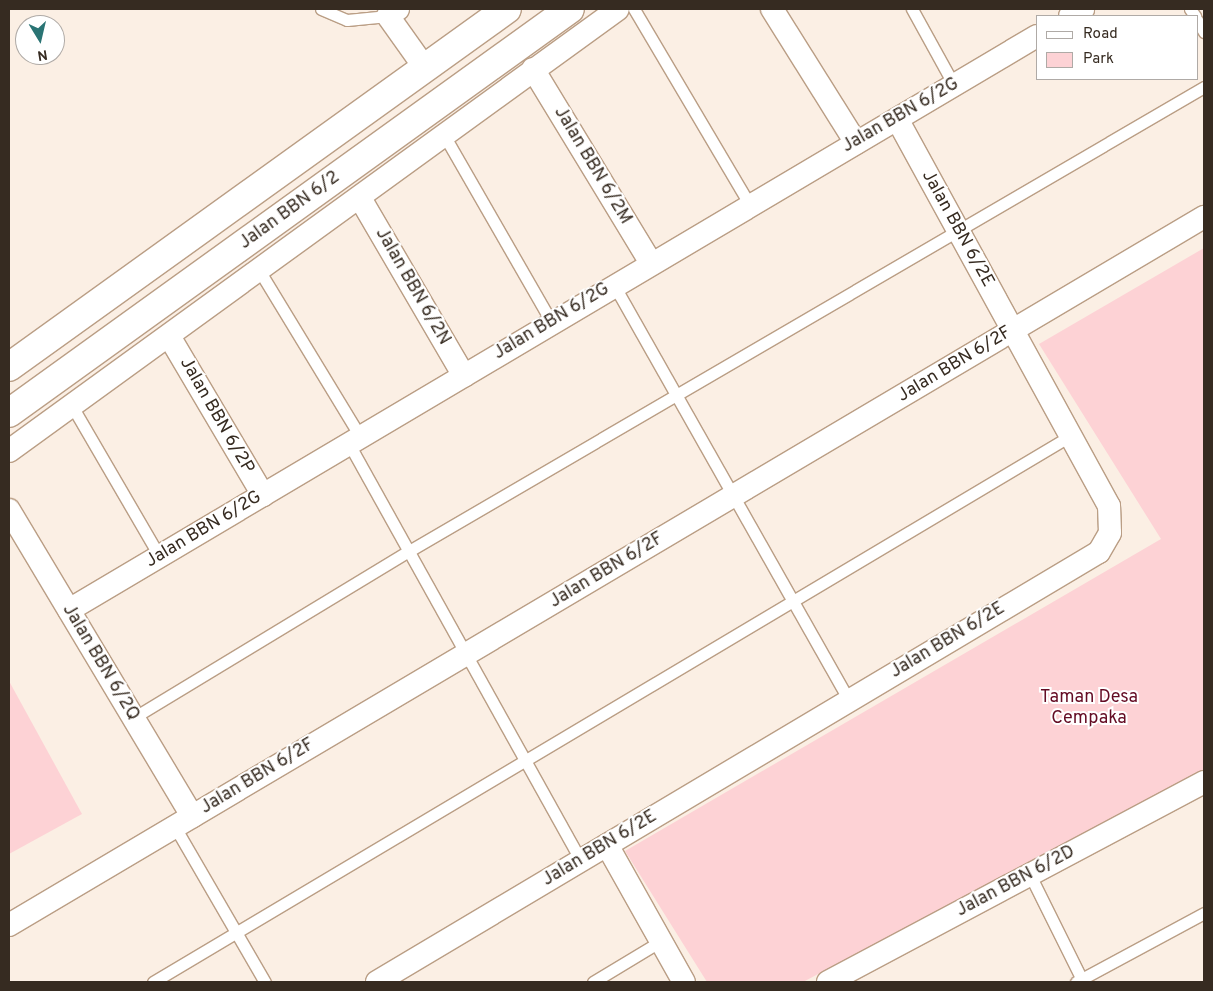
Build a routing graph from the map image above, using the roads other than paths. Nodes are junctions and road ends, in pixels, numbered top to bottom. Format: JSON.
{"nodes":[{"id":1,"x":321,"y":9,"type":"edge"},
{"id":2,"x":506,"y":9,"type":"edge"},
{"id":3,"x":570,"y":9,"type":"edge"},
{"id":4,"x":618,"y":9,"type":"edge"},
{"id":5,"x":634,"y":9,"type":"edge"},
{"id":6,"x":772,"y":9,"type":"edge"},
{"id":7,"x":912,"y":9,"type":"edge"},
{"id":8,"x":1083,"y":9,"type":"edge"},
{"id":9,"x":393,"y":12,"type":"edge"},
{"id":10,"x":1072,"y":15,"type":"edge"},
{"id":11,"x":1036,"y":37,"type":"edge"},
{"id":12,"x":425,"y":68,"type":"junction"},
{"id":13,"x":533,"y":69,"type":"junction"},
{"id":14,"x":954,"y":85,"type":"junction"},
{"id":15,"x":1204,"y":87,"type":"edge"},
{"id":16,"x":897,"y":119,"type":"junction"},
{"id":17,"x":444,"y":135,"type":"junction"},
{"id":18,"x":856,"y":143,"type":"junction"},
{"id":19,"x":360,"y":198,"type":"junction"},
{"id":20,"x":750,"y":205,"type":"junction"},
{"id":21,"x":1204,"y":218,"type":"edge"},
{"id":22,"x":958,"y":232,"type":"junction"},
{"id":23,"x":651,"y":263,"type":"junction"},
{"id":24,"x":259,"y":270,"type":"junction"},
{"id":25,"x":614,"y":285,"type":"junction"},
{"id":26,"x":552,"y":322,"type":"junction"},
{"id":27,"x":1012,"y":331,"type":"junction"},
{"id":28,"x":169,"y":336,"type":"junction"},
{"id":29,"x":9,"y":367,"type":"edge"},
{"id":30,"x":464,"y":376,"type":"junction"},
{"id":31,"x":676,"y":396,"type":"junction"},
{"id":32,"x":72,"y":406,"type":"junction"},
{"id":33,"x":9,"y":413,"type":"edge"},
{"id":34,"x":1070,"y":436,"type":"junction"},
{"id":35,"x":355,"y":441,"type":"junction"},
{"id":36,"x":9,"y":451,"type":"edge"},
{"id":37,"x":263,"y":495,"type":"junction"},
{"id":38,"x":732,"y":497,"type":"junction"},
{"id":39,"x":9,"y":510,"type":"edge"},
{"id":40,"x":408,"y":551,"type":"junction"},
{"id":41,"x":160,"y":557,"type":"junction"},
{"id":42,"x":791,"y":600,"type":"junction"},
{"id":43,"x":69,"y":610,"type":"junction"},
{"id":44,"x":466,"y":654,"type":"junction"},
{"id":45,"x":849,"y":701,"type":"junction"},
{"id":46,"x":133,"y":718,"type":"junction"},
{"id":47,"x":526,"y":762,"type":"junction"},
{"id":48,"x":1204,"y":782,"type":"edge"},
{"id":49,"x":183,"y":822,"type":"junction"},
{"id":50,"x":607,"y":845,"type":"junction"},
{"id":51,"x":581,"y":860,"type":"junction"},
{"id":52,"x":1030,"y":875,"type":"junction"},
{"id":53,"x":1204,"y":913,"type":"edge"},
{"id":54,"x":9,"y":925,"type":"edge"},
{"id":55,"x":236,"y":932,"type":"junction"},
{"id":56,"x":661,"y":941,"type":"junction"},
{"id":57,"x":1080,"y":981,"type":"edge"},
{"id":58,"x":153,"y":982,"type":"edge"},
{"id":59,"x":265,"y":982,"type":"edge"},
{"id":60,"x":377,"y":982,"type":"edge"},
{"id":61,"x":593,"y":982,"type":"edge"},
{"id":62,"x":684,"y":982,"type":"edge"},
{"id":63,"x":828,"y":982,"type":"edge"}],
"edges":[{"from":1,"to":9,"type":"lane"},
{"from":2,"to":12,"type":"street"},
{"from":3,"to":33,"type":"street","name":"Jalan BBN 6/2"},
{"from":4,"to":13,"type":"street"},
{"from":5,"to":20,"type":"lane"},
{"from":6,"to":18,"type":"street"},
{"from":7,"to":14,"type":"lane"},
{"from":8,"to":10,"type":"street"},
{"from":9,"to":12,"type":"street"},
{"from":11,"to":14,"type":"street","name":"Jalan BBN 6/2G"},
{"from":12,"to":29,"type":"street"},
{"from":13,"to":17,"type":"street"},
{"from":13,"to":23,"type":"street","name":"Jalan BBN 6/2M"},
{"from":14,"to":16,"type":"street","name":"Jalan BBN 6/2G"},
{"from":15,"to":22,"type":"lane"},
{"from":16,"to":18,"type":"street","name":"Jalan BBN 6/2G"},
{"from":16,"to":22,"type":"street","name":"Jalan BBN 6/2E"},
{"from":17,"to":19,"type":"street"},
{"from":17,"to":26,"type":"lane"},
{"from":18,"to":20,"type":"street","name":"Jalan BBN 6/2G"},
{"from":19,"to":24,"type":"street"},
{"from":19,"to":30,"type":"street","name":"Jalan BBN 6/2N"},
{"from":20,"to":23,"type":"street","name":"Jalan BBN 6/2G"},
{"from":21,"to":27,"type":"street","name":"Jalan BBN 6/2F"},
{"from":22,"to":27,"type":"street","name":"Jalan BBN 6/2E"},
{"from":22,"to":31,"type":"lane"},
{"from":23,"to":25,"type":"street","name":"Jalan BBN 6/2G"},
{"from":24,"to":28,"type":"street"},
{"from":24,"to":35,"type":"lane"},
{"from":25,"to":26,"type":"street","name":"Jalan BBN 6/2G"},
{"from":25,"to":31,"type":"lane"},
{"from":26,"to":30,"type":"street","name":"Jalan BBN 6/2G"},
{"from":27,"to":34,"type":"street","name":"Jalan BBN 6/2E"},
{"from":27,"to":38,"type":"street","name":"Jalan BBN 6/2F"},
{"from":28,"to":32,"type":"street"},
{"from":28,"to":37,"type":"street","name":"Jalan BBN 6/2P"},
{"from":30,"to":35,"type":"street","name":"Jalan BBN 6/2G"},
{"from":31,"to":38,"type":"lane"},
{"from":31,"to":40,"type":"lane"},
{"from":32,"to":36,"type":"street"},
{"from":32,"to":41,"type":"lane"},
{"from":34,"to":42,"type":"lane"},
{"from":34,"to":45,"type":"street","name":"Jalan BBN 6/2E"},
{"from":35,"to":37,"type":"street","name":"Jalan BBN 6/2G"},
{"from":35,"to":40,"type":"lane"},
{"from":37,"to":41,"type":"street","name":"Jalan BBN 6/2G"},
{"from":38,"to":42,"type":"lane"},
{"from":38,"to":44,"type":"street","name":"Jalan BBN 6/2F"},
{"from":39,"to":43,"type":"street","name":"Jalan BBN 6/2Q"},
{"from":40,"to":44,"type":"lane"},
{"from":40,"to":46,"type":"lane"},
{"from":41,"to":43,"type":"street","name":"Jalan BBN 6/2G"},
{"from":42,"to":45,"type":"lane"},
{"from":42,"to":47,"type":"lane"},
{"from":43,"to":46,"type":"street","name":"Jalan BBN 6/2Q"},
{"from":44,"to":47,"type":"lane"},
{"from":44,"to":49,"type":"street","name":"Jalan BBN 6/2F"},
{"from":45,"to":50,"type":"street","name":"Jalan BBN 6/2E"},
{"from":46,"to":49,"type":"street","name":"Jalan BBN 6/2Q"},
{"from":47,"to":51,"type":"lane"},
{"from":47,"to":55,"type":"lane"},
{"from":48,"to":52,"type":"street","name":"Jalan BBN 6/2D"},
{"from":49,"to":54,"type":"street","name":"Jalan BBN 6/2F"},
{"from":49,"to":55,"type":"lane"},
{"from":50,"to":51,"type":"street","name":"Jalan BBN 6/2E"},
{"from":50,"to":56,"type":"street"},
{"from":51,"to":60,"type":"street","name":"Jalan BBN 6/2E"},
{"from":52,"to":57,"type":"lane"},
{"from":52,"to":63,"type":"street","name":"Jalan BBN 6/2D"},
{"from":53,"to":57,"type":"lane"},
{"from":55,"to":58,"type":"lane"},
{"from":55,"to":59,"type":"lane"},
{"from":56,"to":61,"type":"lane"},
{"from":56,"to":62,"type":"street"}]}
